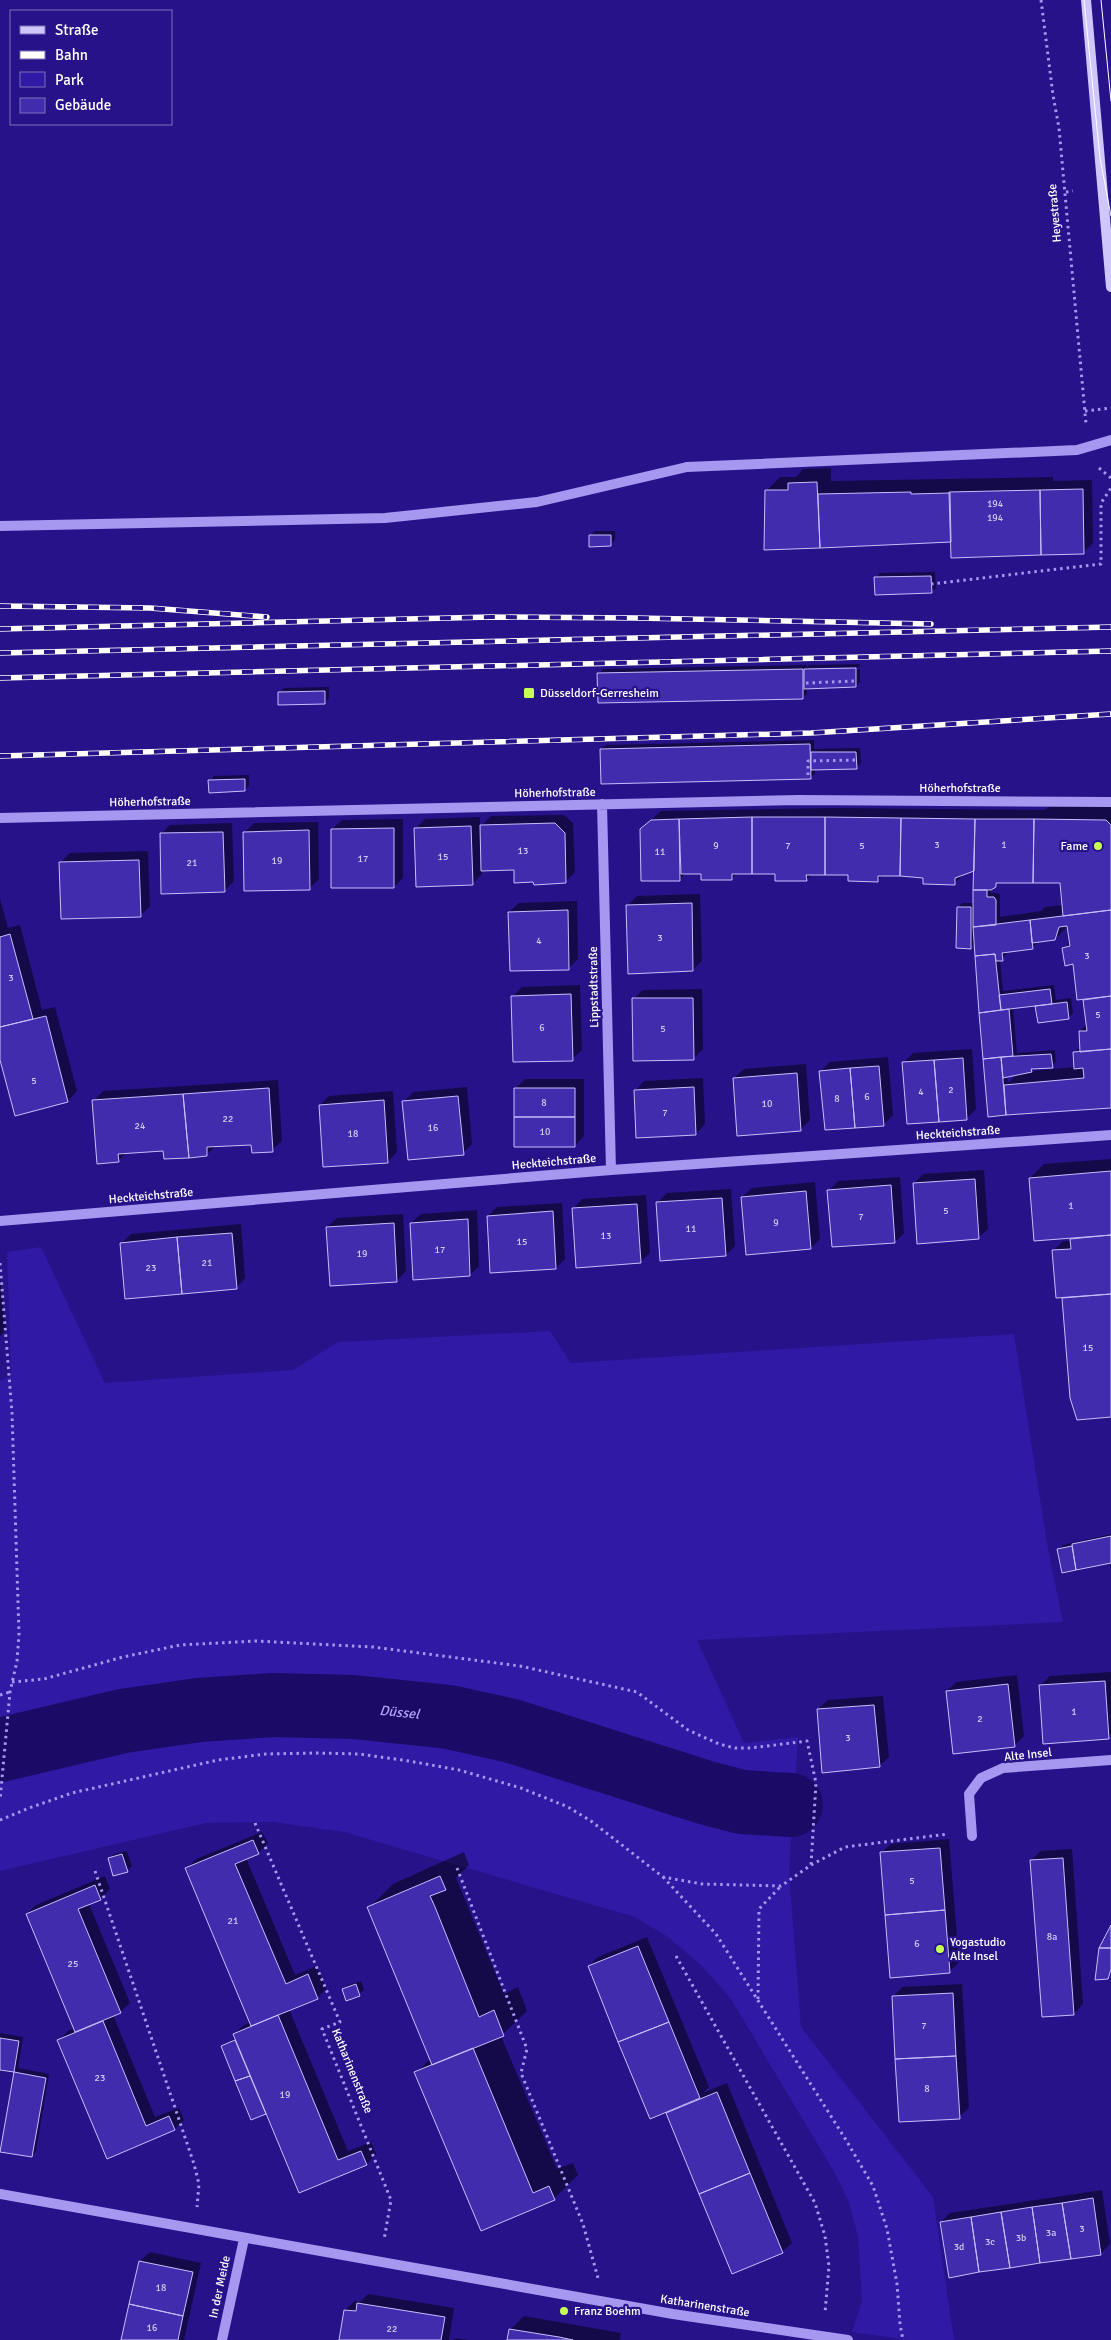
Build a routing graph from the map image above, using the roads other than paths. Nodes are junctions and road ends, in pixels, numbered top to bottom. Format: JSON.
{"nodes":[{"id":1,"x":1086,"y":0,"type":"edge"},
{"id":2,"x":1108,"y":228,"type":"edge"},
{"id":3,"x":1111,"y":282,"type":"edge"},
{"id":4,"x":1111,"y":287,"type":"edge"},
{"id":5,"x":1111,"y":440,"type":"edge"},
{"id":6,"x":0,"y":526,"type":"edge"},
{"id":7,"x":1111,"y":802,"type":"edge"},
{"id":8,"x":602,"y":804,"type":"junction"},
{"id":9,"x":0,"y":818,"type":"edge"},
{"id":10,"x":1111,"y":1135,"type":"edge"},
{"id":11,"x":611,"y":1170,"type":"junction"},
{"id":12,"x":0,"y":1221,"type":"edge"},
{"id":13,"x":1111,"y":1760,"type":"edge"},
{"id":14,"x":972,"y":1834,"type":"road end"},
{"id":15,"x":0,"y":2194,"type":"edge"},
{"id":16,"x":244,"y":2239,"type":"junction"},
{"id":17,"x":222,"y":2340,"type":"edge"},
{"id":18,"x":848,"y":2340,"type":"edge"}],
"edges":[{"from":1,"to":2,"type":"main road"},
{"from":2,"to":3,"type":"main road"},
{"from":3,"to":4,"type":"main road"},
{"from":5,"to":6,"type":"street"},
{"from":7,"to":8,"type":"street","name":"Höherhofstraße"},
{"from":8,"to":9,"type":"street","name":"Höherhofstraße"},
{"from":8,"to":11,"type":"street","name":"Lippstadtstraße"},
{"from":10,"to":11,"type":"street","name":"Heckteichstraße"},
{"from":11,"to":12,"type":"street","name":"Heckteichstraße"},
{"from":13,"to":14,"type":"street","name":"Alte Insel"},
{"from":15,"to":16,"type":"street","name":"Katharinenstraße"},
{"from":16,"to":17,"type":"street","name":"In der Meide"},
{"from":16,"to":18,"type":"street","name":"Katharinenstraße"}]}
